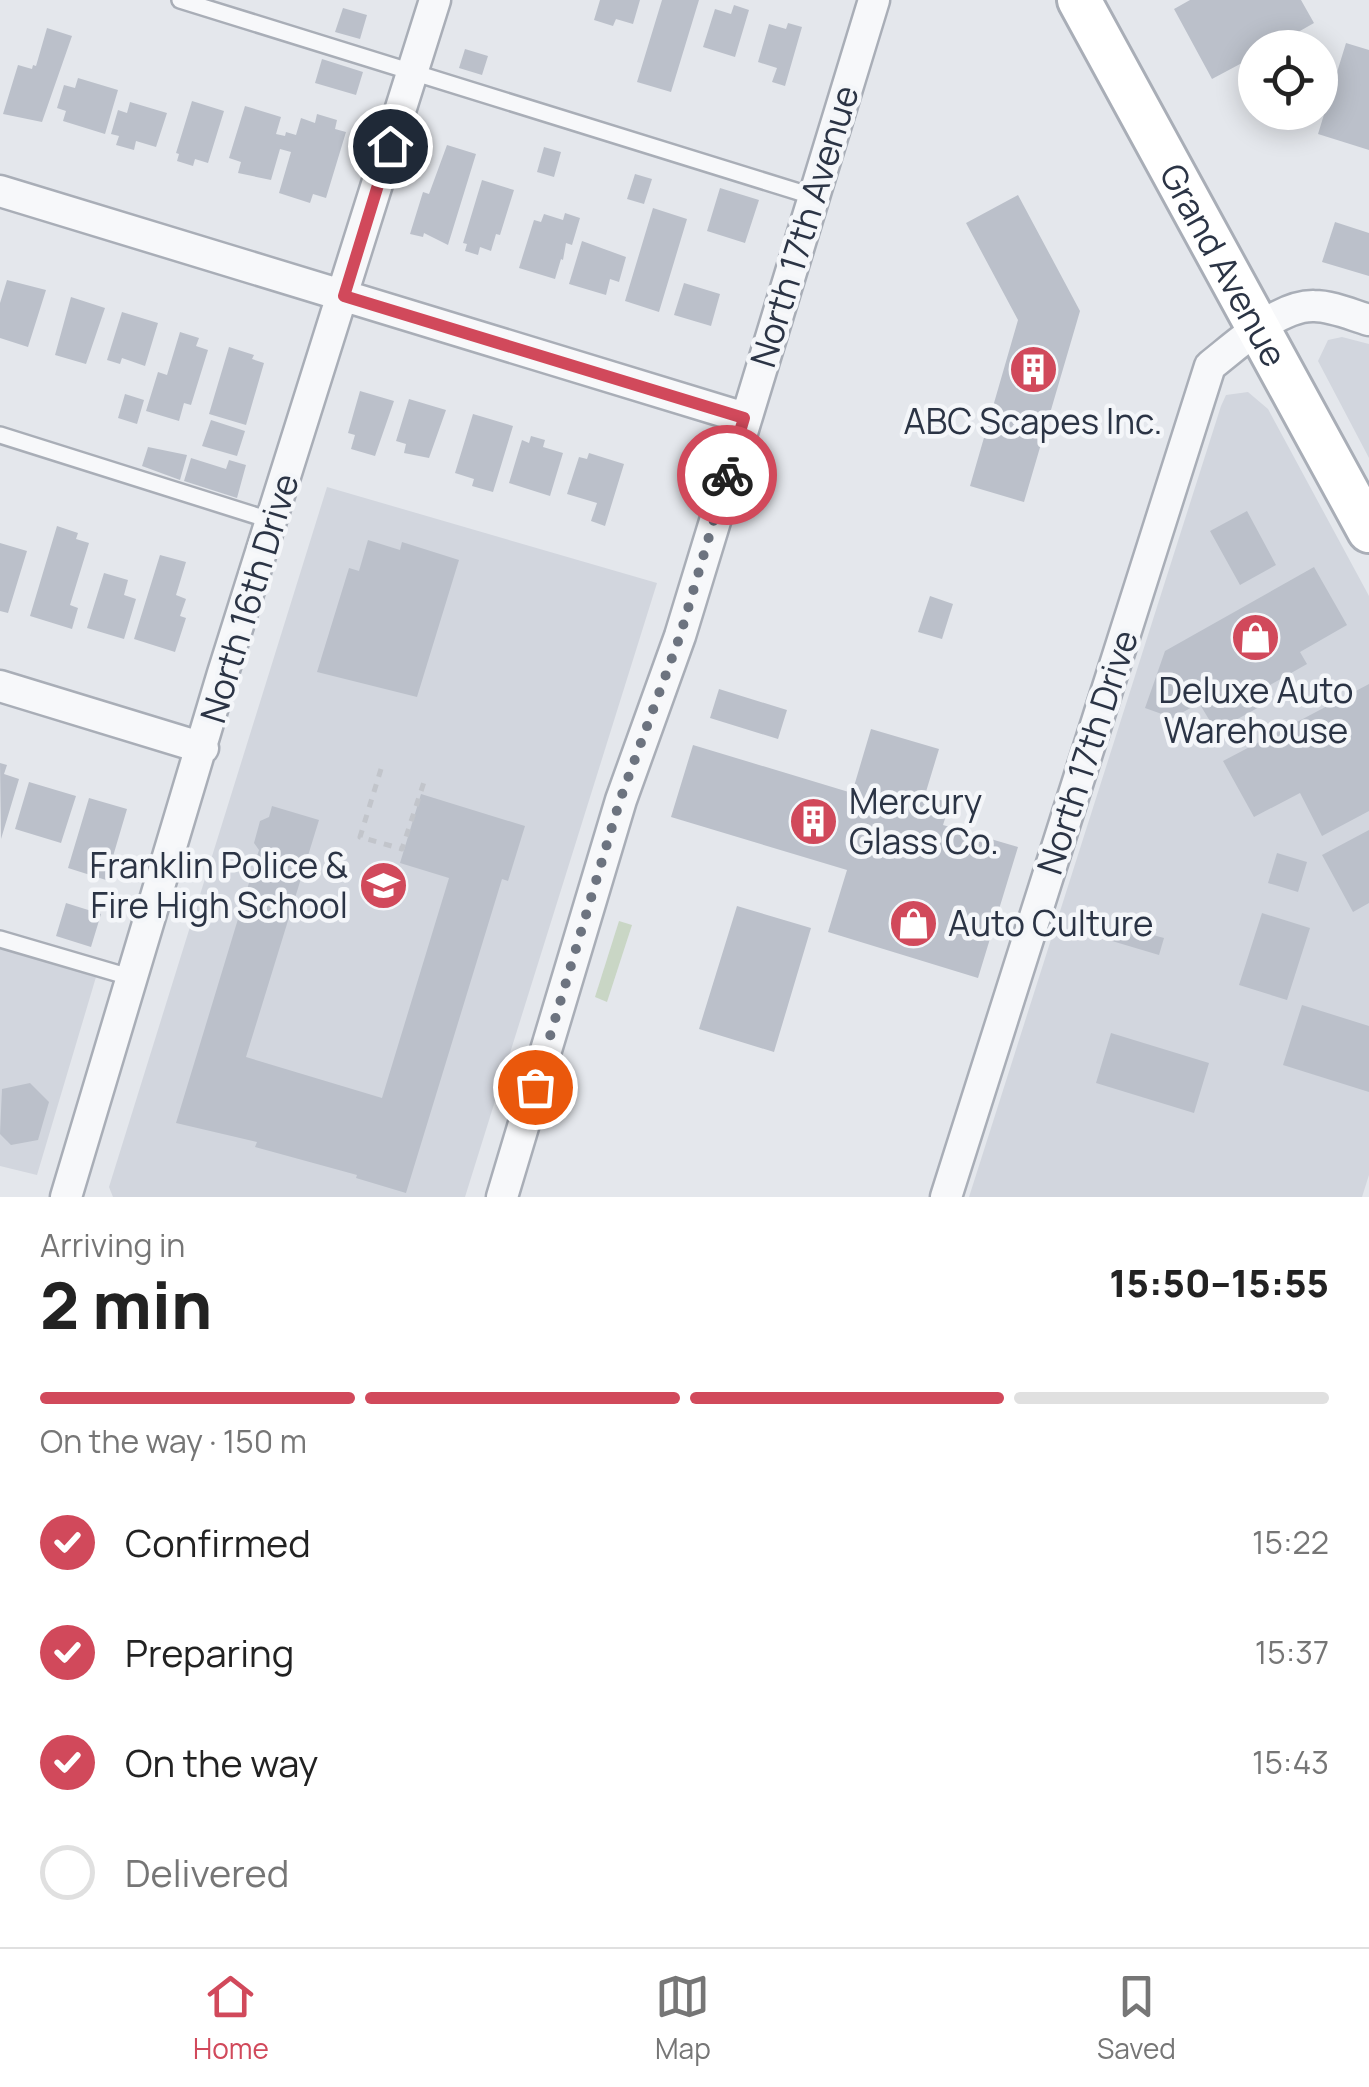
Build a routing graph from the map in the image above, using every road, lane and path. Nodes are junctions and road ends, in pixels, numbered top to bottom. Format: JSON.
{"nodes":[{"id":1,"x":180,"y":0,"type":"edge"},
{"id":2,"x":434,"y":0,"type":"edge"},
{"id":3,"x":874,"y":0,"type":"edge"},
{"id":4,"x":1079,"y":0,"type":"edge"},
{"id":5,"x":413,"y":70,"type":"junction"},
{"id":6,"x":0,"y":191,"type":"edge"},
{"id":7,"x":815,"y":197,"type":"junction"},
{"id":8,"x":344,"y":296,"type":"junction"},
{"id":9,"x":1369,"y":320,"type":"edge"},
{"id":10,"x":1258,"y":328,"type":"junction"},
{"id":11,"x":744,"y":418,"type":"junction"},
{"id":12,"x":0,"y":435,"type":"edge"},
{"id":13,"x":273,"y":521,"type":"junction"},
{"id":14,"x":1369,"y":532,"type":"edge"},
{"id":15,"x":0,"y":686,"type":"edge"},
{"id":16,"x":203,"y":748,"type":"junction"},
{"id":17,"x":381,"y":769,"type":"dead end"},
{"id":18,"x":424,"y":782,"type":"dead end"},
{"id":19,"x":0,"y":938,"type":"edge"},
{"id":20,"x":133,"y":978,"type":"junction"},
{"id":21,"x":66,"y":1197,"type":"edge"},
{"id":22,"x":502,"y":1197,"type":"edge"},
{"id":23,"x":946,"y":1197,"type":"edge"}],
"edges":[{"from":1,"to":5,"type":"lane"},
{"from":2,"to":5,"type":"street","name":"North 16th Drive"},
{"from":3,"to":7,"type":"street","name":"North 17th Avenue"},
{"from":4,"to":10,"type":"main road","name":"Grand Avenue"},
{"from":5,"to":7,"type":"lane"},
{"from":5,"to":8,"type":"street","name":"North 16th Drive"},
{"from":6,"to":8,"type":"street"},
{"from":7,"to":11,"type":"street","name":"North 17th Avenue"},
{"from":8,"to":11,"type":"street"},
{"from":8,"to":13,"type":"street","name":"North 16th Drive"},
{"from":9,"to":10,"type":"street","name":"North 17th Drive"},
{"from":10,"to":14,"type":"main road","name":"Grand Avenue"},
{"from":10,"to":23,"type":"street","name":"North 17th Drive"},
{"from":11,"to":22,"type":"street","name":"North 17th Avenue"},
{"from":12,"to":13,"type":"lane"},
{"from":13,"to":16,"type":"street","name":"North 16th Drive"},
{"from":15,"to":16,"type":"street"},
{"from":16,"to":20,"type":"street","name":"North 16th Drive"},
{"from":17,"to":18,"type":"path"},
{"from":19,"to":20,"type":"lane"},
{"from":20,"to":21,"type":"street","name":"North 16th Drive"}]}
